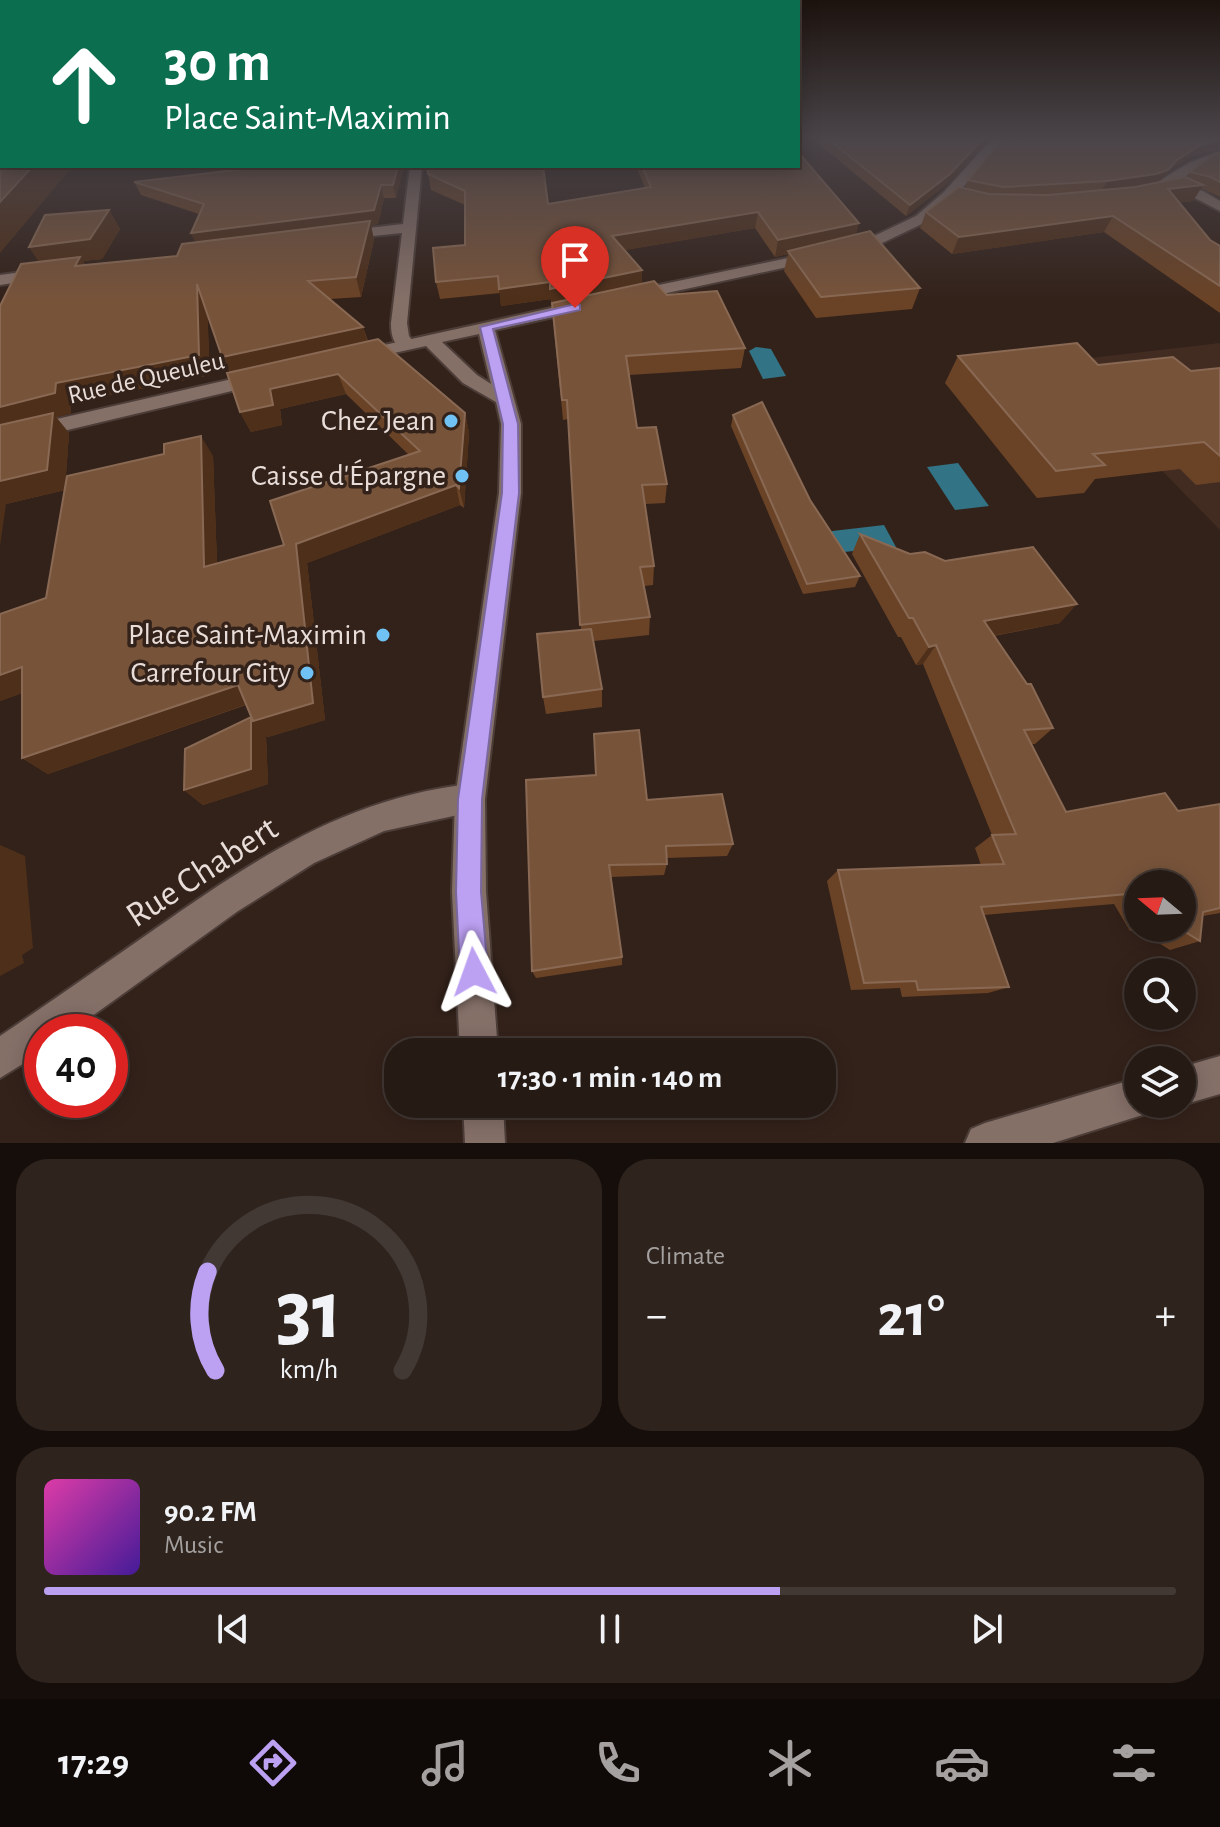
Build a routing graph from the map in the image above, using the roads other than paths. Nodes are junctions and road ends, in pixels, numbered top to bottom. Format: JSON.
{"nodes":[{"id":1,"x":412,"y":192,"type":"edge"},
{"id":2,"x":951,"y":192,"type":"edge"},
{"id":3,"x":1150,"y":192,"type":"edge"},
{"id":4,"x":1192,"y":192,"type":"edge"},
{"id":5,"x":949,"y":195,"type":"junction"},
{"id":6,"x":1127,"y":196,"type":"edge"},
{"id":7,"x":968,"y":200,"type":"edge"},
{"id":8,"x":1220,"y":207,"type":"edge"},
{"id":9,"x":407,"y":228,"type":"junction"},
{"id":10,"x":320,"y":238,"type":"edge"},
{"id":11,"x":61,"y":272,"type":"edge"},
{"id":12,"x":0,"y":280,"type":"edge"},
{"id":13,"x":486,"y":327,"type":"junction"},
{"id":14,"x":430,"y":340,"type":"junction"},
{"id":15,"x":407,"y":345,"type":"junction"},
{"id":16,"x":335,"y":361,"type":"edge"},
{"id":17,"x":289,"y":372,"type":"edge"},
{"id":18,"x":502,"y":398,"type":"junction"},
{"id":19,"x":0,"y":439,"type":"edge"},
{"id":20,"x":470,"y":799,"type":"junction"},
{"id":21,"x":478,"y":1038,"type":"edge"},
{"id":22,"x":0,"y":1059,"type":"edge"},
{"id":23,"x":1220,"y":1075,"type":"edge"},
{"id":24,"x":1196,"y":1082,"type":"edge"},
{"id":25,"x":1124,"y":1102,"type":"edge"},
{"id":26,"x":484,"y":1118,"type":"edge"},
{"id":27,"x":485,"y":1143,"type":"edge"},
{"id":28,"x":985,"y":1143,"type":"edge"}],
"edges":[{"from":1,"to":9,"type":"street"},
{"from":2,"to":5,"type":"street"},
{"from":3,"to":6,"type":"street"},
{"from":4,"to":8,"type":"street"},
{"from":5,"to":7,"type":"street"},
{"from":5,"to":13,"type":"street"},
{"from":9,"to":10,"type":"street"},
{"from":9,"to":15,"type":"street"},
{"from":11,"to":12,"type":"street"},
{"from":13,"to":14,"type":"street"},
{"from":13,"to":18,"type":"street"},
{"from":14,"to":15,"type":"street"},
{"from":14,"to":18,"type":"street"},
{"from":15,"to":16,"type":"street"},
{"from":17,"to":19,"type":"street","name":"Rue de Queuleu"},
{"from":18,"to":20,"type":"street"},
{"from":20,"to":21,"type":"street"},
{"from":20,"to":22,"type":"street","name":"Rue Chabert"},
{"from":23,"to":24,"type":"street"},
{"from":25,"to":28,"type":"street"},
{"from":26,"to":27,"type":"street"}]}
